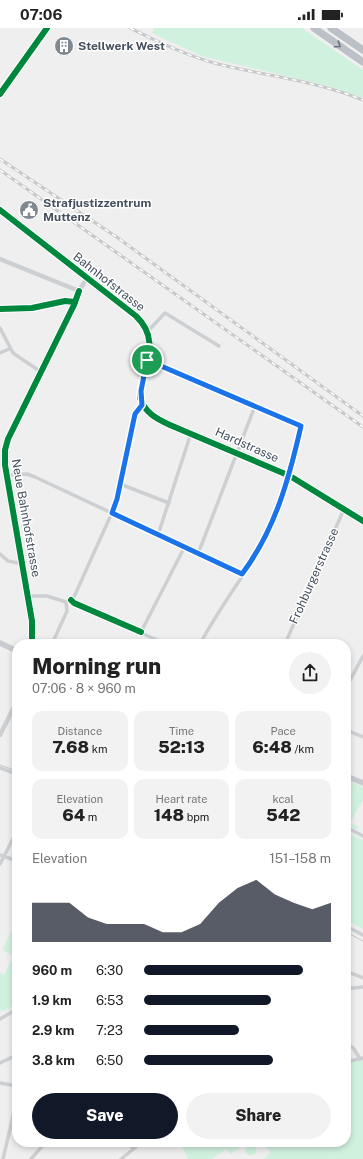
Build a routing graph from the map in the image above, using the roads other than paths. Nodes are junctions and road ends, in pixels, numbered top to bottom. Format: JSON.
{"nodes":[{"id":1,"x":47,"y":28,"type":"edge"},
{"id":2,"x":314,"y":28,"type":"edge"},
{"id":3,"x":331,"y":28,"type":"edge"},
{"id":4,"x":363,"y":50,"type":"edge"},
{"id":5,"x":363,"y":62,"type":"edge"},
{"id":6,"x":0,"y":94,"type":"edge"},
{"id":7,"x":0,"y":210,"type":"edge"},
{"id":8,"x":0,"y":260,"type":"edge"},
{"id":9,"x":87,"y":278,"type":"junction"},
{"id":10,"x":79,"y":291,"type":"junction"},
{"id":11,"x":75,"y":302,"type":"junction"},
{"id":12,"x":0,"y":309,"type":"edge"},
{"id":13,"x":0,"y":328,"type":"edge"},
{"id":14,"x":148,"y":331,"type":"junction"},
{"id":15,"x":219,"y":346,"type":"dead end"},
{"id":16,"x":9,"y":349,"type":"junction"},
{"id":17,"x":0,"y":353,"type":"edge"},
{"id":18,"x":147,"y":360,"type":"junction"},
{"id":19,"x":41,"y":372,"type":"junction"},
{"id":20,"x":142,"y":405,"type":"junction"},
{"id":21,"x":255,"y":406,"type":"junction"},
{"id":22,"x":191,"y":433,"type":"junction"},
{"id":23,"x":2,"y":449,"type":"edge"},
{"id":24,"x":238,"y":453,"type":"junction"},
{"id":25,"x":7,"y":475,"type":"junction"},
{"id":26,"x":290,"y":476,"type":"junction"},
{"id":27,"x":120,"y":484,"type":"junction"},
{"id":28,"x":169,"y":504,"type":"junction"},
{"id":29,"x":344,"y":509,"type":"junction"},
{"id":30,"x":112,"y":513,"type":"junction"},
{"id":31,"x":363,"y":521,"type":"edge"},
{"id":32,"x":158,"y":535,"type":"junction"},
{"id":33,"x":184,"y":548,"type":"junction"},
{"id":34,"x":0,"y":554,"type":"edge"},
{"id":35,"x":198,"y":554,"type":"junction"},
{"id":36,"x":23,"y":564,"type":"junction"},
{"id":37,"x":242,"y":574,"type":"junction"},
{"id":38,"x":29,"y":596,"type":"junction"},
{"id":39,"x":71,"y":600,"type":"junction"},
{"id":40,"x":66,"y":602,"type":"junction"},
{"id":41,"x":142,"y":632,"type":"junction"},
{"id":42,"x":32,"y":639,"type":"edge"},
{"id":43,"x":54,"y":639,"type":"edge"},
{"id":44,"x":156,"y":639,"type":"edge"},
{"id":45,"x":203,"y":639,"type":"edge"},
{"id":46,"x":287,"y":639,"type":"edge"},
{"id":47,"x":0,"y":643,"type":"edge"},
{"id":48,"x":12,"y":648,"type":"edge"},
{"id":49,"x":363,"y":656,"type":"edge"},
{"id":50,"x":351,"y":679,"type":"edge"},
{"id":51,"x":12,"y":711,"type":"edge"},
{"id":52,"x":0,"y":722,"type":"edge"},
{"id":53,"x":5,"y":724,"type":"junction"},
{"id":54,"x":351,"y":732,"type":"edge"},
{"id":55,"x":0,"y":735,"type":"edge"},
{"id":56,"x":363,"y":737,"type":"edge"},
{"id":57,"x":0,"y":768,"type":"edge"},
{"id":58,"x":12,"y":772,"type":"edge"},
{"id":59,"x":351,"y":778,"type":"edge"},
{"id":60,"x":363,"y":783,"type":"edge"},
{"id":61,"x":351,"y":830,"type":"edge"},
{"id":62,"x":363,"y":836,"type":"edge"},
{"id":63,"x":12,"y":839,"type":"edge"},
{"id":64,"x":2,"y":856,"type":"edge"},
{"id":65,"x":12,"y":859,"type":"edge"},
{"id":66,"x":0,"y":864,"type":"edge"},
{"id":67,"x":351,"y":929,"type":"edge"},
{"id":68,"x":363,"y":935,"type":"edge"},
{"id":69,"x":351,"y":973,"type":"edge"},
{"id":70,"x":363,"y":978,"type":"edge"},
{"id":71,"x":363,"y":987,"type":"edge"},
{"id":72,"x":351,"y":988,"type":"edge"},
{"id":73,"x":12,"y":1012,"type":"edge"},
{"id":74,"x":0,"y":1019,"type":"edge"},
{"id":75,"x":351,"y":1046,"type":"edge"},
{"id":76,"x":12,"y":1057,"type":"edge"},
{"id":77,"x":361,"y":1059,"type":"edge"},
{"id":78,"x":351,"y":1061,"type":"edge"},
{"id":79,"x":0,"y":1063,"type":"edge"},
{"id":80,"x":0,"y":1083,"type":"edge"},
{"id":81,"x":12,"y":1085,"type":"edge"},
{"id":82,"x":12,"y":1120,"type":"edge"},
{"id":83,"x":42,"y":1147,"type":"edge"},
{"id":84,"x":133,"y":1148,"type":"edge"},
{"id":85,"x":3,"y":1159,"type":"edge"},
{"id":86,"x":31,"y":1159,"type":"edge"},
{"id":87,"x":120,"y":1159,"type":"edge"}],
"edges":[{"from":1,"to":6,"type":"street"},
{"from":2,"to":5,"type":"highway","one_way":true},
{"from":3,"to":4,"type":"highway"},
{"from":7,"to":9,"type":"street","name":"Bahnhofstrasse"},
{"from":8,"to":10,"type":"street"},
{"from":9,"to":10,"type":"street","name":"Neue Bahnhofstrasse"},
{"from":9,"to":14,"type":"street","name":"Bahnhofstrasse"},
{"from":10,"to":11,"type":"street","name":"Neue Bahnhofstrasse"},
{"from":11,"to":12,"type":"street"},
{"from":11,"to":19,"type":"street","name":"Neue Bahnhofstrasse"},
{"from":13,"to":16,"type":"street"},
{"from":14,"to":15,"type":"street"},
{"from":14,"to":18,"type":"street"},
{"from":16,"to":17,"type":"street"},
{"from":16,"to":19,"type":"street"},
{"from":18,"to":20,"type":"street"},
{"from":18,"to":21,"type":"street"},
{"from":19,"to":23,"type":"street","name":"Neue Bahnhofstrasse"},
{"from":20,"to":22,"type":"street","name":"Hardstrasse"},
{"from":20,"to":27,"type":"street"},
{"from":21,"to":24,"type":"street"},
{"from":21,"to":26,"type":"street"},
{"from":22,"to":24,"type":"street","name":"Hardstrasse"},
{"from":22,"to":28,"type":"street"},
{"from":23,"to":25,"type":"street","name":"Neue Bahnhofstrasse"},
{"from":24,"to":26,"type":"street","name":"Hardstrasse"},
{"from":24,"to":35,"type":"street"},
{"from":25,"to":30,"type":"street"},
{"from":25,"to":36,"type":"street","name":"Neue Bahnhofstrasse"},
{"from":26,"to":29,"type":"street","name":"Hardstrasse"},
{"from":26,"to":37,"type":"street"},
{"from":27,"to":28,"type":"street"},
{"from":27,"to":30,"type":"street"},
{"from":28,"to":32,"type":"street"},
{"from":29,"to":31,"type":"street","name":"Hardstrasse"},
{"from":29,"to":46,"type":"street","name":"Frohburgerstrasse"},
{"from":30,"to":32,"type":"street"},
{"from":30,"to":39,"type":"street"},
{"from":32,"to":33,"type":"street"},
{"from":33,"to":35,"type":"street"},
{"from":33,"to":41,"type":"street"},
{"from":34,"to":36,"type":"street"},
{"from":35,"to":37,"type":"street"},
{"from":36,"to":38,"type":"street","name":"Neue Bahnhofstrasse"},
{"from":37,"to":45,"type":"street"},
{"from":38,"to":40,"type":"street"},
{"from":38,"to":42,"type":"street","name":"Neue Bahnhofstrasse"},
{"from":39,"to":40,"type":"street"},
{"from":39,"to":41,"type":"street"},
{"from":40,"to":43,"type":"street"},
{"from":41,"to":44,"type":"street"},
{"from":47,"to":48,"type":"main road"},
{"from":49,"to":50,"type":"street"},
{"from":51,"to":53,"type":"street"},
{"from":52,"to":53,"type":"street"},
{"from":53,"to":55,"type":"street"},
{"from":54,"to":56,"type":"street"},
{"from":57,"to":58,"type":"street"},
{"from":59,"to":60,"type":"main road"},
{"from":61,"to":62,"type":"street"},
{"from":63,"to":64,"type":"street"},
{"from":64,"to":65,"type":"street"},
{"from":64,"to":66,"type":"street"},
{"from":67,"to":68,"type":"street"},
{"from":69,"to":70,"type":"street"},
{"from":71,"to":72,"type":"street"},
{"from":73,"to":74,"type":"street"},
{"from":75,"to":77,"type":"street"},
{"from":76,"to":79,"type":"street"},
{"from":77,"to":78,"type":"street"},
{"from":80,"to":81,"type":"street"},
{"from":82,"to":85,"type":"street"},
{"from":83,"to":86,"type":"street"},
{"from":84,"to":87,"type":"street"}]}
